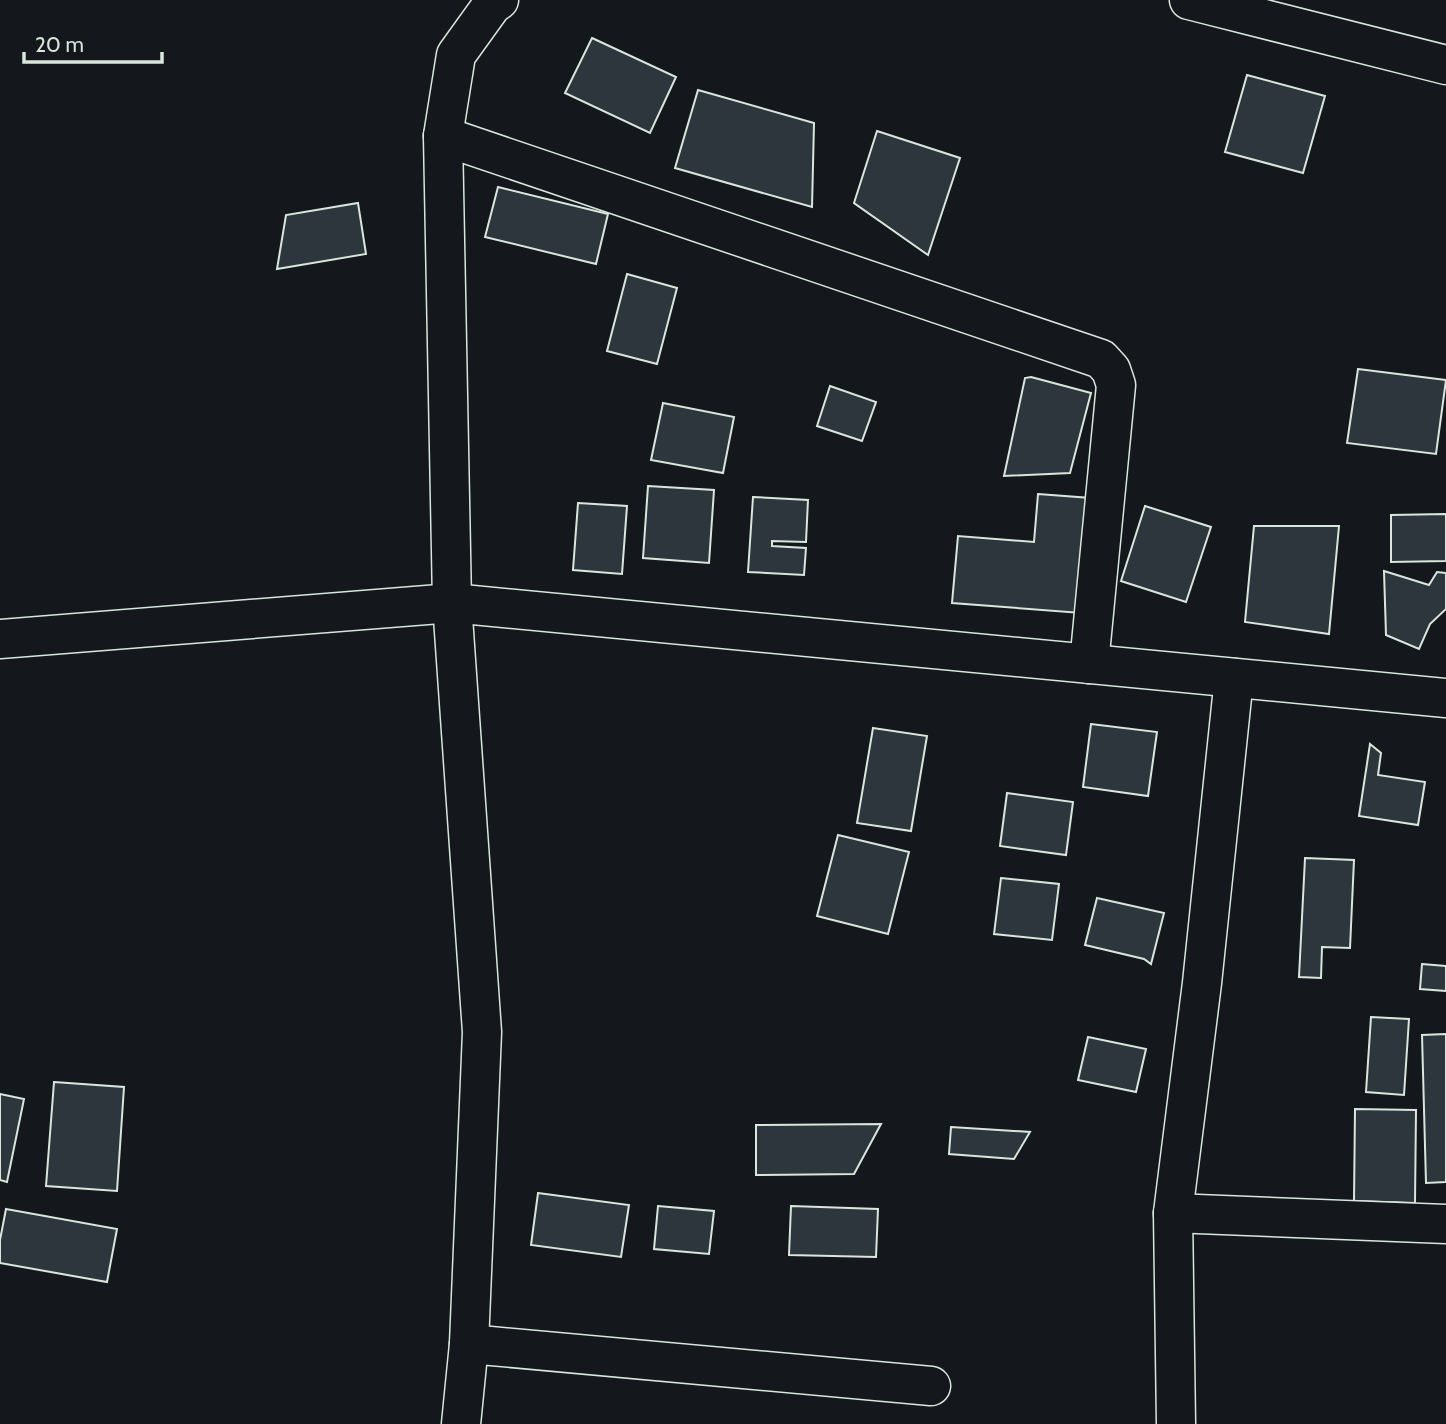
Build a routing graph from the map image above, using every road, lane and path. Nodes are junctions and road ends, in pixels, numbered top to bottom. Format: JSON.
{"nodes":[{"id":1,"x":499,"y":0,"type":"edge"},
{"id":2,"x":1189,"y":0,"type":"edge"},
{"id":3,"x":1446,"y":65,"type":"edge"},
{"id":4,"x":443,"y":136,"type":"junction"},
{"id":5,"x":452,"y":603,"type":"junction"},
{"id":6,"x":0,"y":639,"type":"edge"},
{"id":7,"x":1088,"y":664,"type":"junction"},
{"id":8,"x":1234,"y":678,"type":"junction"},
{"id":9,"x":1446,"y":698,"type":"edge"},
{"id":10,"x":1172,"y":1213,"type":"junction"},
{"id":11,"x":1446,"y":1224,"type":"edge"},
{"id":12,"x":469,"y":1345,"type":"junction"},
{"id":13,"x":931,"y":1386,"type":"dead end"},
{"id":14,"x":461,"y":1424,"type":"edge"},
{"id":15,"x":1176,"y":1424,"type":"edge"}],
"edges":[{"from":1,"to":4,"type":"street"},
{"from":2,"to":3,"type":"street"},
{"from":4,"to":5,"type":"street"},
{"from":4,"to":7,"type":"street"},
{"from":5,"to":6,"type":"street"},
{"from":5,"to":7,"type":"street"},
{"from":5,"to":12,"type":"street"},
{"from":7,"to":8,"type":"street"},
{"from":8,"to":9,"type":"street"},
{"from":8,"to":10,"type":"street"},
{"from":10,"to":11,"type":"street"},
{"from":10,"to":15,"type":"street"},
{"from":12,"to":13,"type":"street"},
{"from":12,"to":14,"type":"street"}]}
